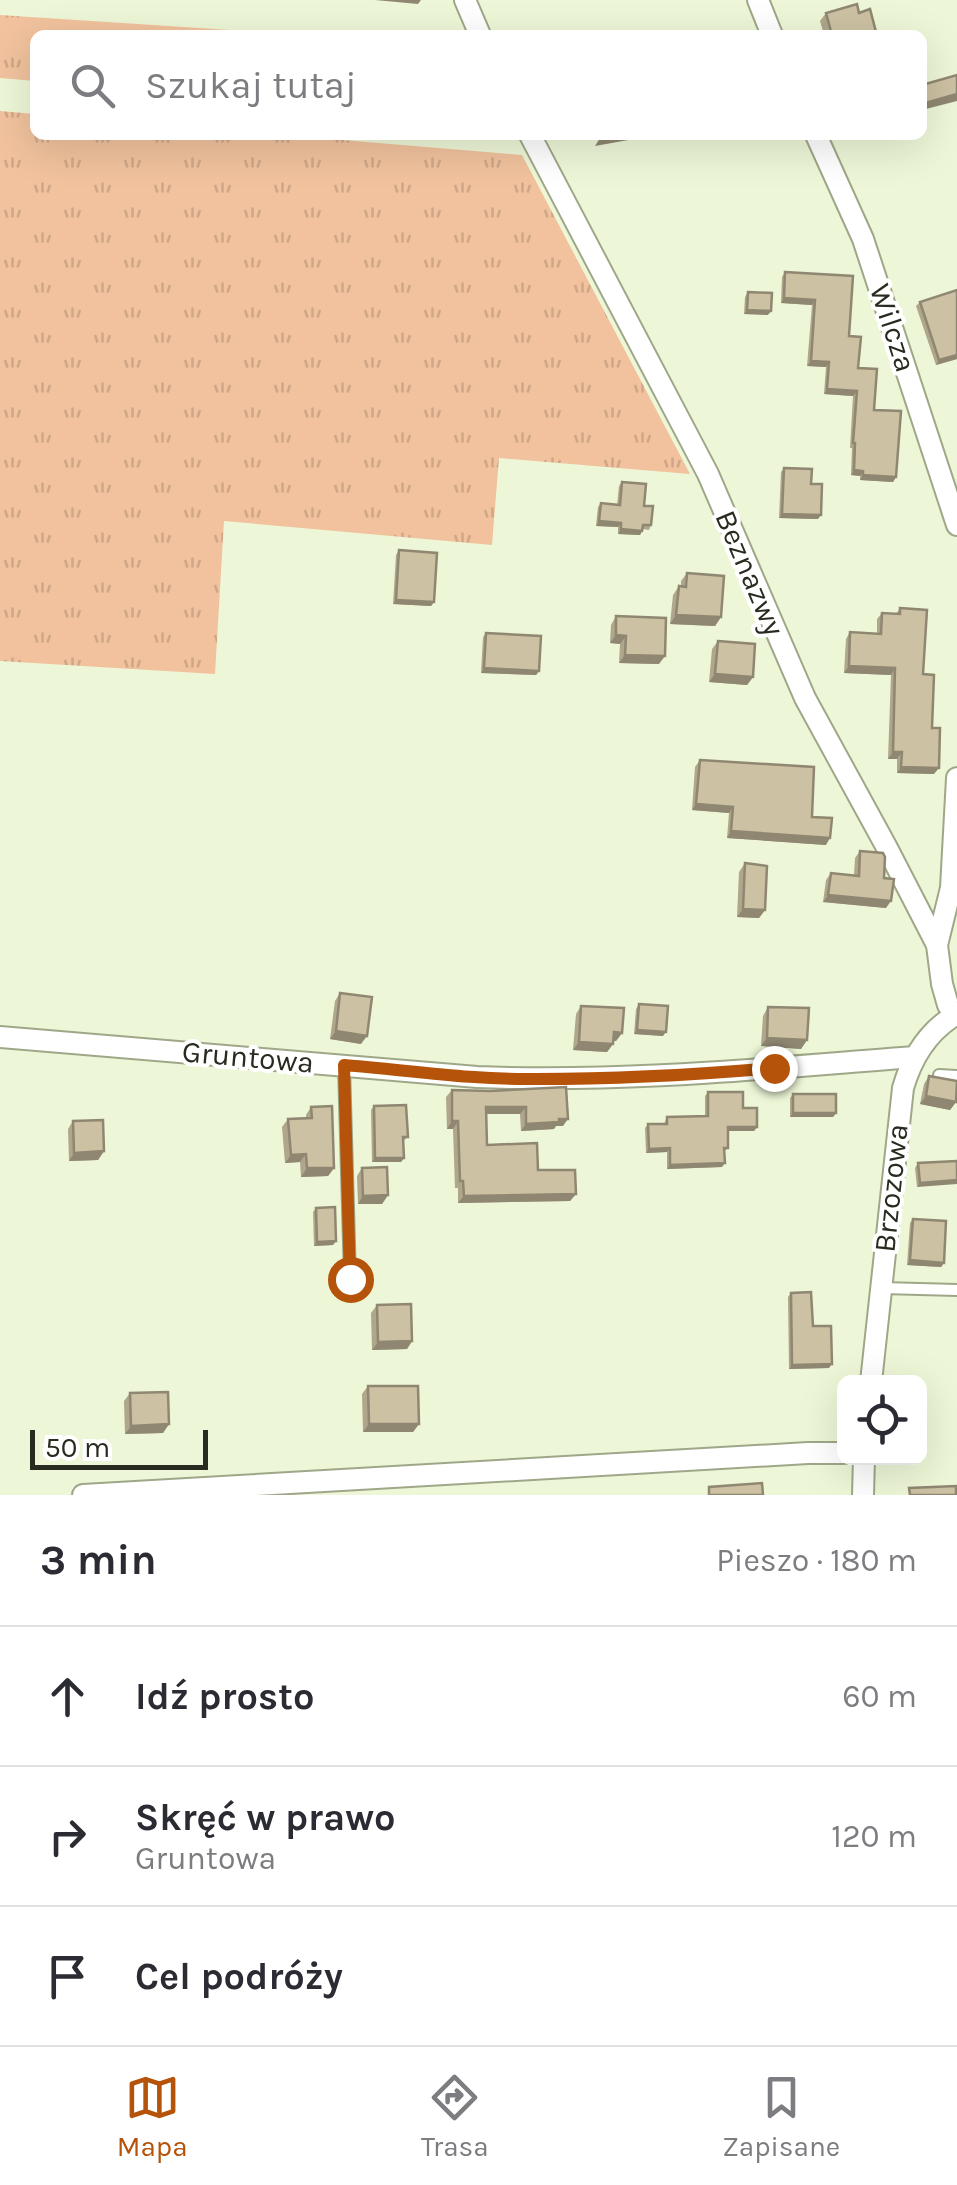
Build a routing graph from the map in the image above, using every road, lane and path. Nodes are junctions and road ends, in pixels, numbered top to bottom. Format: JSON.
{"nodes":[{"id":1,"x":465,"y":0,"type":"edge"},
{"id":2,"x":758,"y":0,"type":"edge"},
{"id":3,"x":478,"y":30,"type":"edge"},
{"id":4,"x":770,"y":30,"type":"edge"},
{"id":5,"x":533,"y":140,"type":"edge"},
{"id":6,"x":818,"y":140,"type":"edge"},
{"id":7,"x":957,"y":526,"type":"edge"},
{"id":8,"x":957,"y":778,"type":"edge"},
{"id":9,"x":937,"y":945,"type":"junction"},
{"id":10,"x":957,"y":1014,"type":"edge"},
{"id":11,"x":0,"y":1037,"type":"edge"},
{"id":12,"x":915,"y":1057,"type":"junction"},
{"id":13,"x":344,"y":1065,"type":"junction"},
{"id":14,"x":939,"y":1075,"type":"edge"},
{"id":15,"x":957,"y":1076,"type":"edge"},
{"id":16,"x":350,"y":1279,"type":"dead end"},
{"id":17,"x":881,"y":1288,"type":"junction"},
{"id":18,"x":957,"y":1290,"type":"edge"},
{"id":19,"x":872,"y":1375,"type":"edge"},
{"id":20,"x":837,"y":1453,"type":"edge"},
{"id":21,"x":864,"y":1465,"type":"edge"},
{"id":22,"x":223,"y":1491,"type":"edge"},
{"id":23,"x":83,"y":1495,"type":"edge"},
{"id":24,"x":862,"y":1495,"type":"edge"}],
"edges":[{"from":1,"to":3,"type":"street"},
{"from":2,"to":4,"type":"street"},
{"from":5,"to":9,"type":"street","name":"Beznazwy"},
{"from":6,"to":7,"type":"street","name":"Wilcza"},
{"from":8,"to":9,"type":"street"},
{"from":9,"to":10,"type":"street","name":"Beznazwy"},
{"from":10,"to":12,"type":"street","name":"Brzozowa"},
{"from":11,"to":13,"type":"street","name":"Gruntowa"},
{"from":12,"to":13,"type":"street","name":"Gruntowa"},
{"from":12,"to":17,"type":"street","name":"Brzozowa"},
{"from":13,"to":16,"type":"lane"},
{"from":14,"to":15,"type":"lane"},
{"from":17,"to":18,"type":"lane"},
{"from":17,"to":19,"type":"street","name":"Brzozowa"},
{"from":20,"to":22,"type":"street"},
{"from":21,"to":24,"type":"street"},
{"from":22,"to":23,"type":"street"}]}
